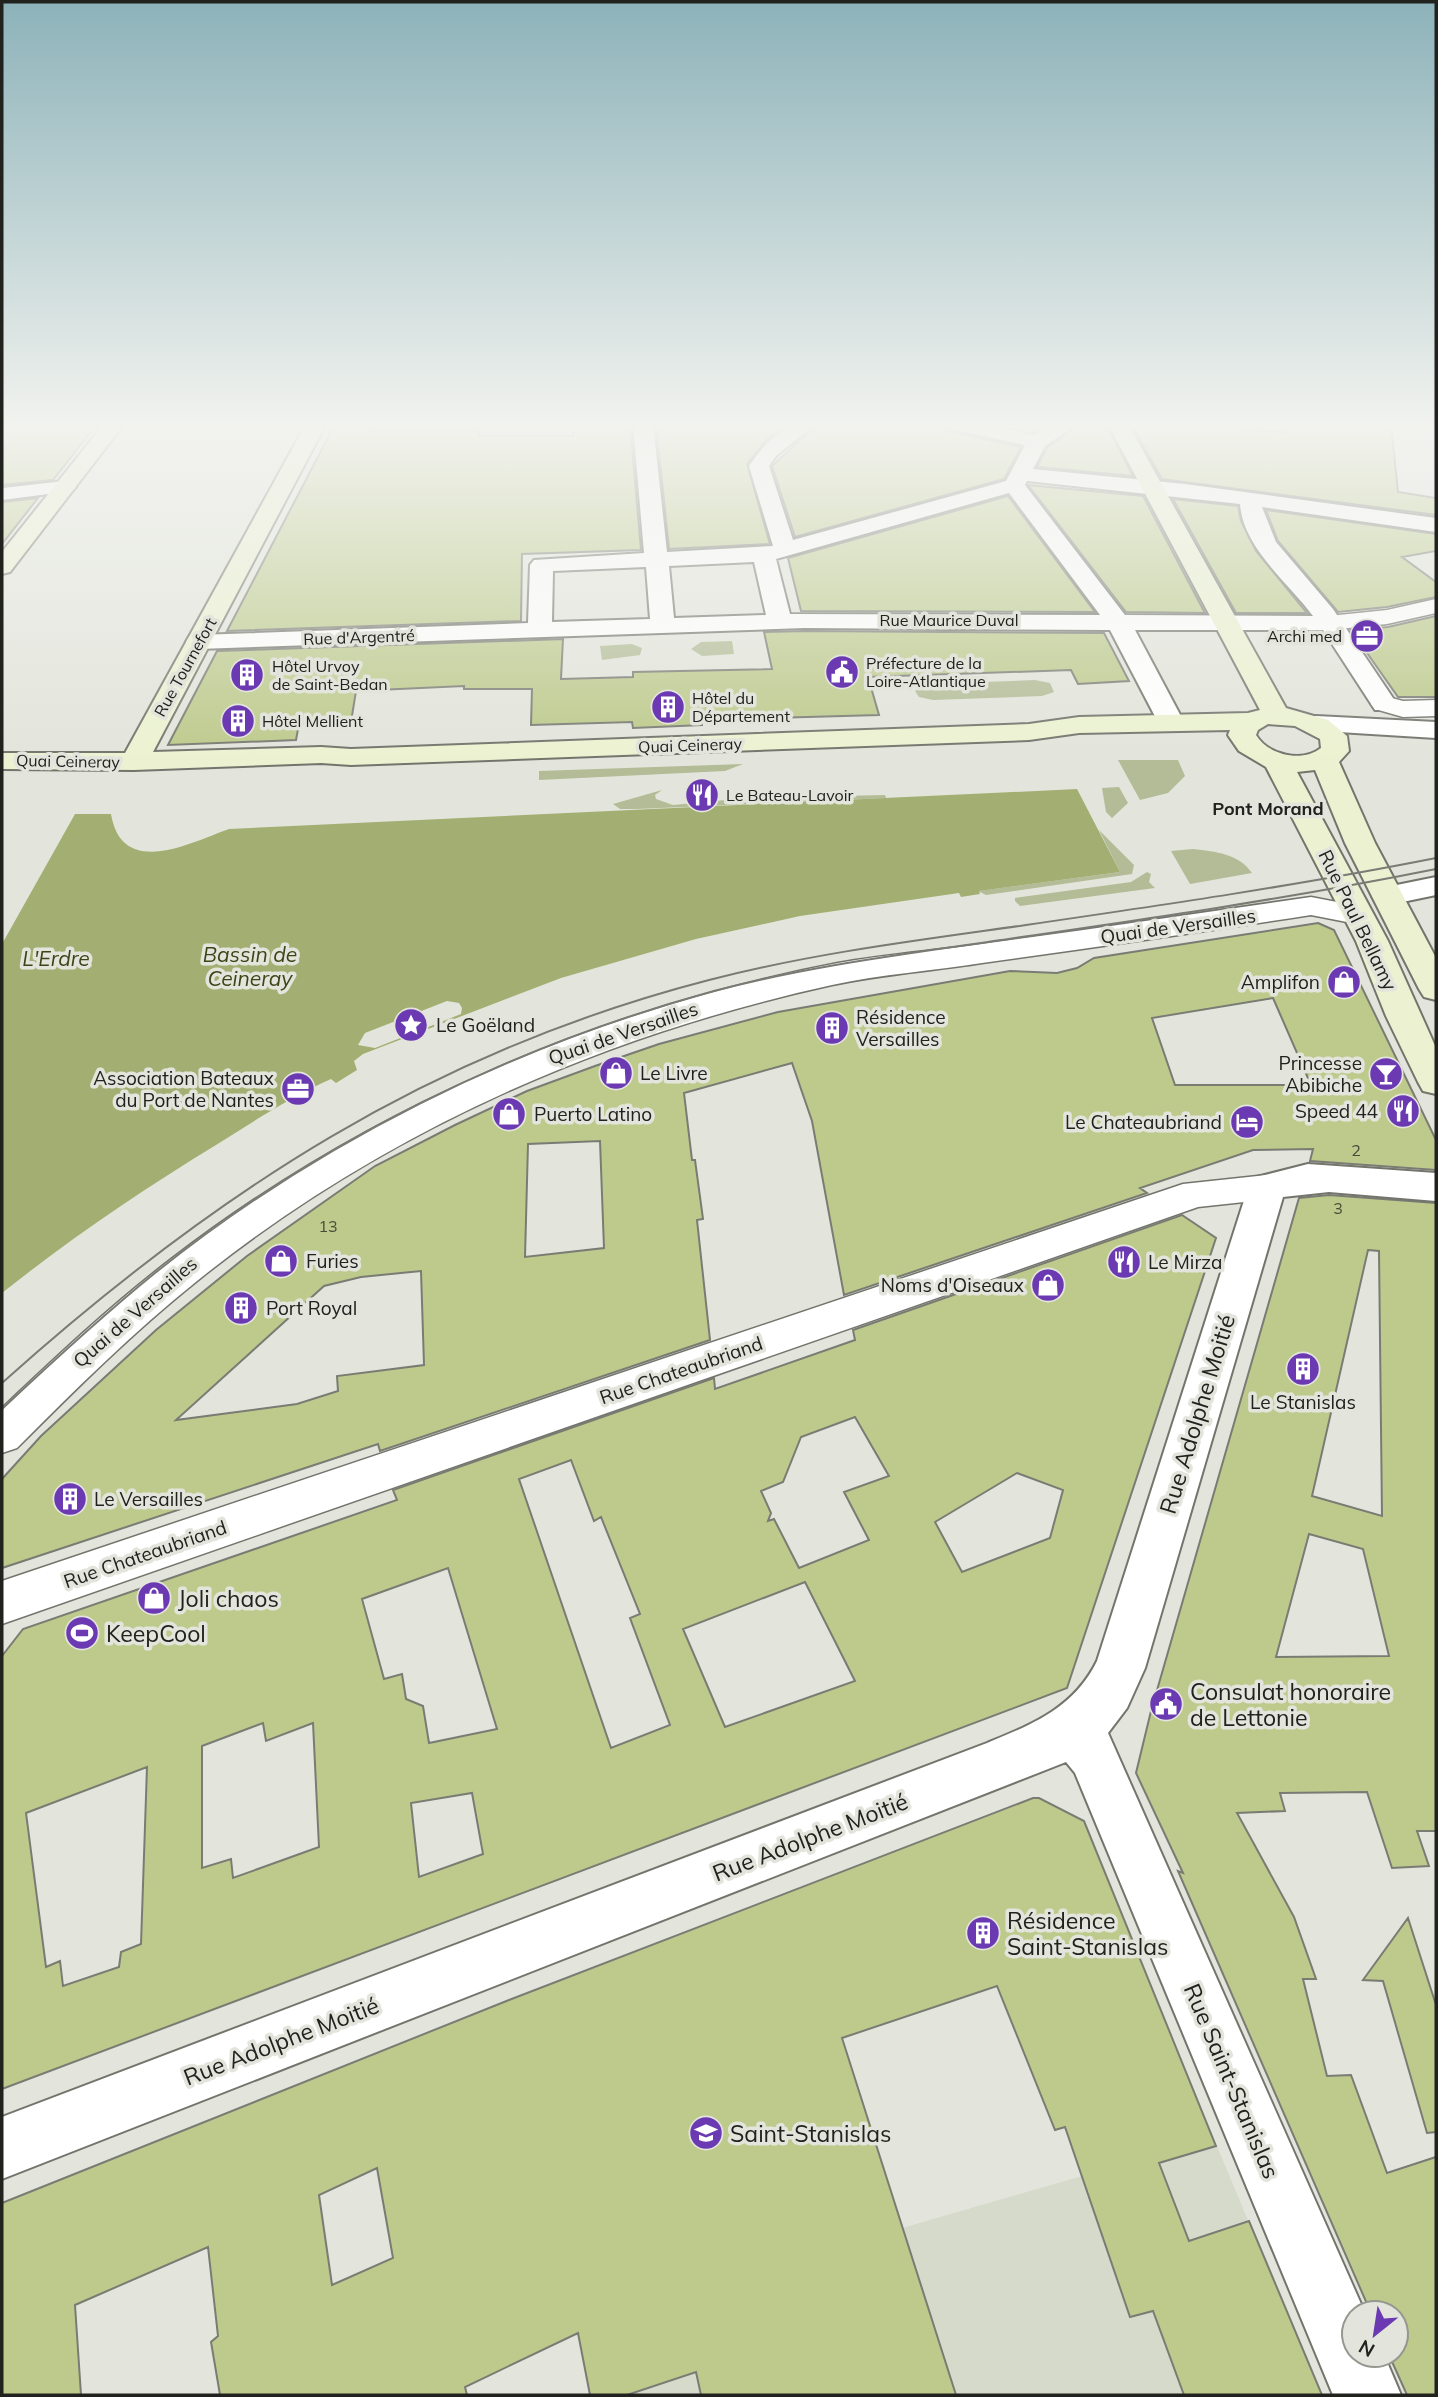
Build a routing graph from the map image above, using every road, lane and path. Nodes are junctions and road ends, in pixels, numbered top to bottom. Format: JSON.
{"nodes":[{"id":1,"x":27,"y":536,"type":"edge"},
{"id":2,"x":255,"y":536,"type":"edge"},
{"id":3,"x":654,"y":536,"type":"edge"},
{"id":4,"x":772,"y":536,"type":"edge"},
{"id":5,"x":829,"y":536,"type":"edge"},
{"id":6,"x":1057,"y":536,"type":"edge"},
{"id":7,"x":1179,"y":536,"type":"edge"},
{"id":8,"x":1263,"y":536,"type":"edge"},
{"id":9,"x":775,"y":552,"type":"junction"},
{"id":10,"x":656,"y":555,"type":"junction"},
{"id":11,"x":2,"y":567,"type":"edge"},
{"id":12,"x":1436,"y":606,"type":"edge"},
{"id":13,"x":780,"y":622,"type":"junction"},
{"id":14,"x":1329,"y":622,"type":"junction"},
{"id":15,"x":1119,"y":623,"type":"junction"},
{"id":16,"x":1224,"y":624,"type":"junction"},
{"id":17,"x":663,"y":626,"type":"junction"},
{"id":18,"x":530,"y":631,"type":"junction"},
{"id":19,"x":198,"y":642,"type":"junction"},
{"id":20,"x":1384,"y":704,"type":"joint"},
{"id":21,"x":1436,"y":708,"type":"edge"},
{"id":22,"x":1172,"y":724,"type":"junction"},
{"id":23,"x":1316,"y":724,"type":"junction"},
{"id":24,"x":1258,"y":726,"type":"junction"},
{"id":25,"x":1436,"y":730,"type":"edge"},
{"id":26,"x":1029,"y":732,"type":"junction"},
{"id":27,"x":1436,"y":747,"type":"edge"},
{"id":28,"x":1330,"y":753,"type":"junction"},
{"id":29,"x":351,"y":757,"type":"junction"},
{"id":30,"x":1277,"y":760,"type":"junction"},
{"id":31,"x":2,"y":761,"type":"edge"},
{"id":32,"x":134,"y":762,"type":"junction"},
{"id":33,"x":2,"y":776,"type":"edge"},
{"id":34,"x":105,"y":778,"type":"junction"},
{"id":35,"x":1436,"y":886,"type":"edge"},
{"id":36,"x":1388,"y":896,"type":"junction"},
{"id":37,"x":1357,"y":915,"type":"junction"},
{"id":38,"x":1436,"y":989,"type":"edge"},
{"id":39,"x":1436,"y":1082,"type":"edge"},
{"id":40,"x":1436,"y":1168,"type":"edge"},
{"id":41,"x":1369,"y":1181,"type":"junction"},
{"id":42,"x":1436,"y":1186,"type":"edge"},
{"id":43,"x":1267,"y":1188,"type":"junction"},
{"id":44,"x":2,"y":1435,"type":"edge"},
{"id":45,"x":2,"y":1603,"type":"edge"},
{"id":46,"x":1075,"y":1732,"type":"junction"},
{"id":47,"x":2,"y":2148,"type":"edge"},
{"id":48,"x":1367,"y":2395,"type":"edge"}],
"edges":[{"from":1,"to":11,"type":"main road"},
{"from":2,"to":19,"type":"main road","name":"Rue Tournefort"},
{"from":3,"to":10,"type":"street"},
{"from":4,"to":9,"type":"street"},
{"from":5,"to":9,"type":"street"},
{"from":6,"to":15,"type":"street"},
{"from":7,"to":16,"type":"main road"},
{"from":8,"to":14,"type":"street"},
{"from":9,"to":10,"type":"street"},
{"from":9,"to":13,"type":"street"},
{"from":10,"to":17,"type":"street"},
{"from":10,"to":18,"type":"street"},
{"from":12,"to":14,"type":"street"},
{"from":13,"to":15,"type":"street","name":"Rue Maurice Duval"},
{"from":13,"to":17,"type":"street","name":"Rue Maurice Duval"},
{"from":14,"to":16,"type":"street","name":"Rue Maurice Duval"},
{"from":14,"to":20,"type":"street"},
{"from":15,"to":16,"type":"street","name":"Rue Maurice Duval"},
{"from":15,"to":22,"type":"street"},
{"from":16,"to":24,"type":"main road"},
{"from":17,"to":18,"type":"street","name":"Rue d'Argentré"},
{"from":18,"to":19,"type":"street","name":"Rue d'Argentré"},
{"from":19,"to":32,"type":"main road","name":"Rue Tournefort"},
{"from":20,"to":21,"type":"street"},
{"from":22,"to":24,"type":"main road","name":"Quai Ceineray"},
{"from":22,"to":26,"type":"main road","name":"Quai Ceineray"},
{"from":23,"to":24,"type":"main road"},
{"from":23,"to":25,"type":"street"},
{"from":23,"to":28,"type":"main road"},
{"from":24,"to":26,"type":"main road","name":"Quai Ceineray"},
{"from":24,"to":30,"type":"main road"},
{"from":26,"to":29,"type":"main road","name":"Quai Ceineray"},
{"from":27,"to":28,"type":"street"},
{"from":28,"to":30,"type":"main road"},
{"from":28,"to":36,"type":"main road","name":"Rue Paul Bellamy"},
{"from":29,"to":32,"type":"main road","name":"Quai Ceineray"},
{"from":29,"to":34,"type":"main road","name":"Quai Ceineray"},
{"from":30,"to":37,"type":"main road","name":"Rue Paul Bellamy"},
{"from":31,"to":32,"type":"main road","name":"Quai Ceineray"},
{"from":32,"to":34,"type":"main road","name":"Quai Ceineray"},
{"from":33,"to":34,"type":"main road","name":"Quai Ceineray"},
{"from":35,"to":36,"type":"street"},
{"from":36,"to":38,"type":"main road","name":"Rue Paul Bellamy"},
{"from":37,"to":39,"type":"main road","name":"Rue Paul Bellamy"},
{"from":37,"to":44,"type":"street","name":"Quai de Versailles"},
{"from":40,"to":41,"type":"street","name":"Rue Chateaubriand"},
{"from":41,"to":42,"type":"street","name":"Rue Chateaubriand"},
{"from":41,"to":43,"type":"street","name":"Rue Chateaubriand"},
{"from":43,"to":45,"type":"street","name":"Rue Chateaubriand"},
{"from":43,"to":46,"type":"street","name":"Rue Adolphe Moitié"},
{"from":46,"to":47,"type":"street","name":"Rue Adolphe Moitié"},
{"from":46,"to":48,"type":"street","name":"Rue Saint-Stanislas"}]}
